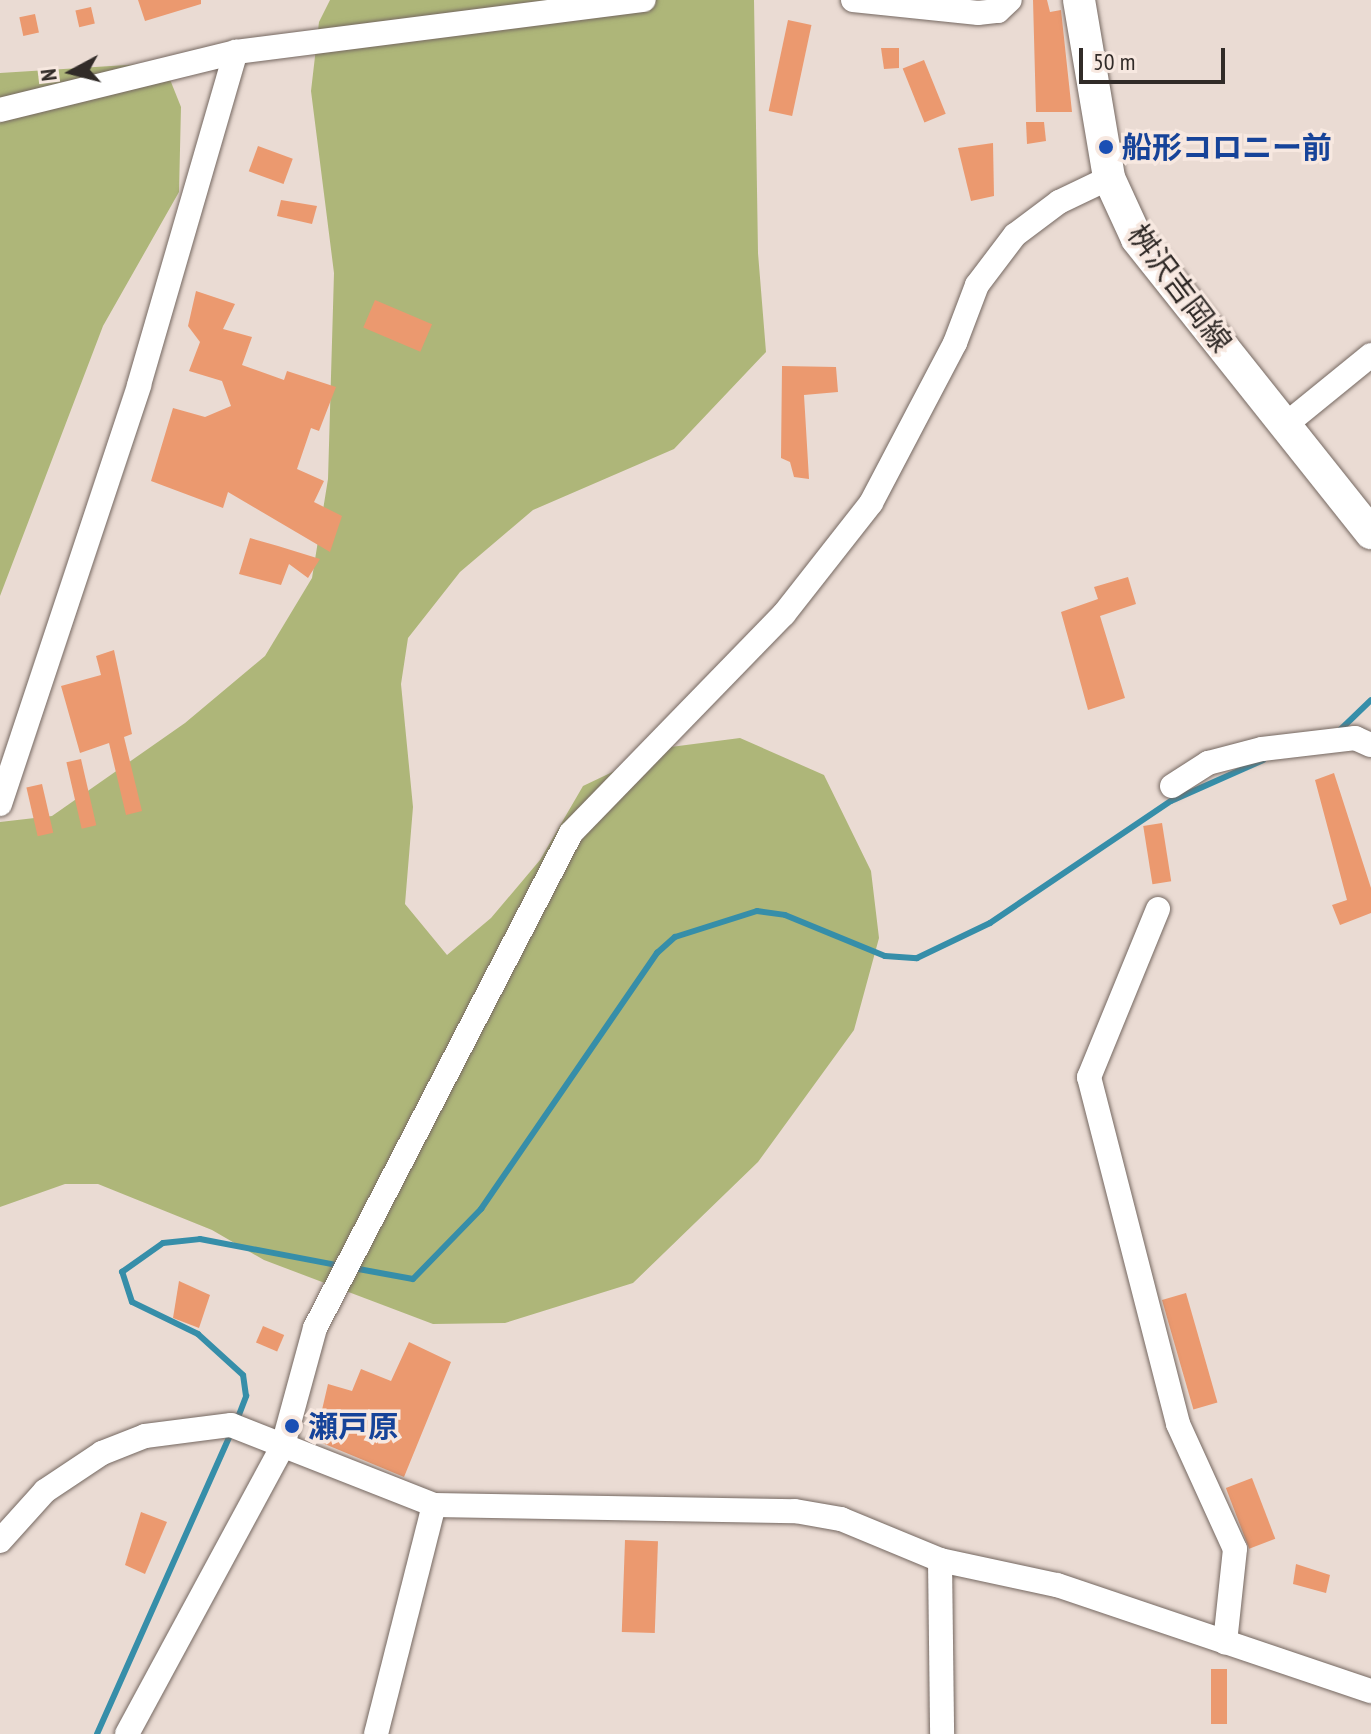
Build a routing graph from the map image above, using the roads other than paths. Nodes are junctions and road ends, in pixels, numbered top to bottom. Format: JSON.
{"nodes":[{"id":1,"x":644,"y":0,"type":"edge"},
{"id":2,"x":853,"y":0,"type":"edge"},
{"id":3,"x":1010,"y":0,"type":"edge"},
{"id":4,"x":1079,"y":0,"type":"edge"},
{"id":5,"x":236,"y":52,"type":"junction"},
{"id":6,"x":0,"y":110,"type":"edge"},
{"id":7,"x":1109,"y":178,"type":"junction"},
{"id":8,"x":1371,"y":355,"type":"edge"},
{"id":9,"x":1285,"y":425,"type":"junction"},
{"id":10,"x":1371,"y":533,"type":"edge"},
{"id":11,"x":1371,"y":745,"type":"edge"},
{"id":12,"x":1172,"y":786,"type":"dead end"},
{"id":13,"x":0,"y":804,"type":"edge"},
{"id":14,"x":1158,"y":909,"type":"dead end"},
{"id":15,"x":283,"y":1445,"type":"junction"},
{"id":16,"x":434,"y":1505,"type":"junction"},
{"id":17,"x":0,"y":1541,"type":"edge"},
{"id":18,"x":940,"y":1560,"type":"junction"},
{"id":19,"x":1225,"y":1642,"type":"junction"},
{"id":20,"x":1371,"y":1691,"type":"edge"},
{"id":21,"x":127,"y":1734,"type":"edge"},
{"id":22,"x":376,"y":1734,"type":"edge"},
{"id":23,"x":942,"y":1734,"type":"edge"}],
"edges":[{"from":1,"to":5,"type":"street"},
{"from":2,"to":3,"type":"street"},
{"from":4,"to":7,"type":"main road","name":"桝沢吉岡線"},
{"from":5,"to":6,"type":"street"},
{"from":5,"to":13,"type":"street"},
{"from":7,"to":9,"type":"main road","name":"桝沢吉岡線"},
{"from":7,"to":15,"type":"street"},
{"from":8,"to":9,"type":"street"},
{"from":9,"to":10,"type":"main road","name":"桝沢吉岡線"},
{"from":11,"to":12,"type":"street"},
{"from":14,"to":19,"type":"street"},
{"from":15,"to":16,"type":"street"},
{"from":15,"to":17,"type":"street"},
{"from":15,"to":21,"type":"street"},
{"from":16,"to":18,"type":"street"},
{"from":16,"to":22,"type":"street"},
{"from":18,"to":19,"type":"street"},
{"from":18,"to":23,"type":"street"},
{"from":19,"to":20,"type":"street"}]}
